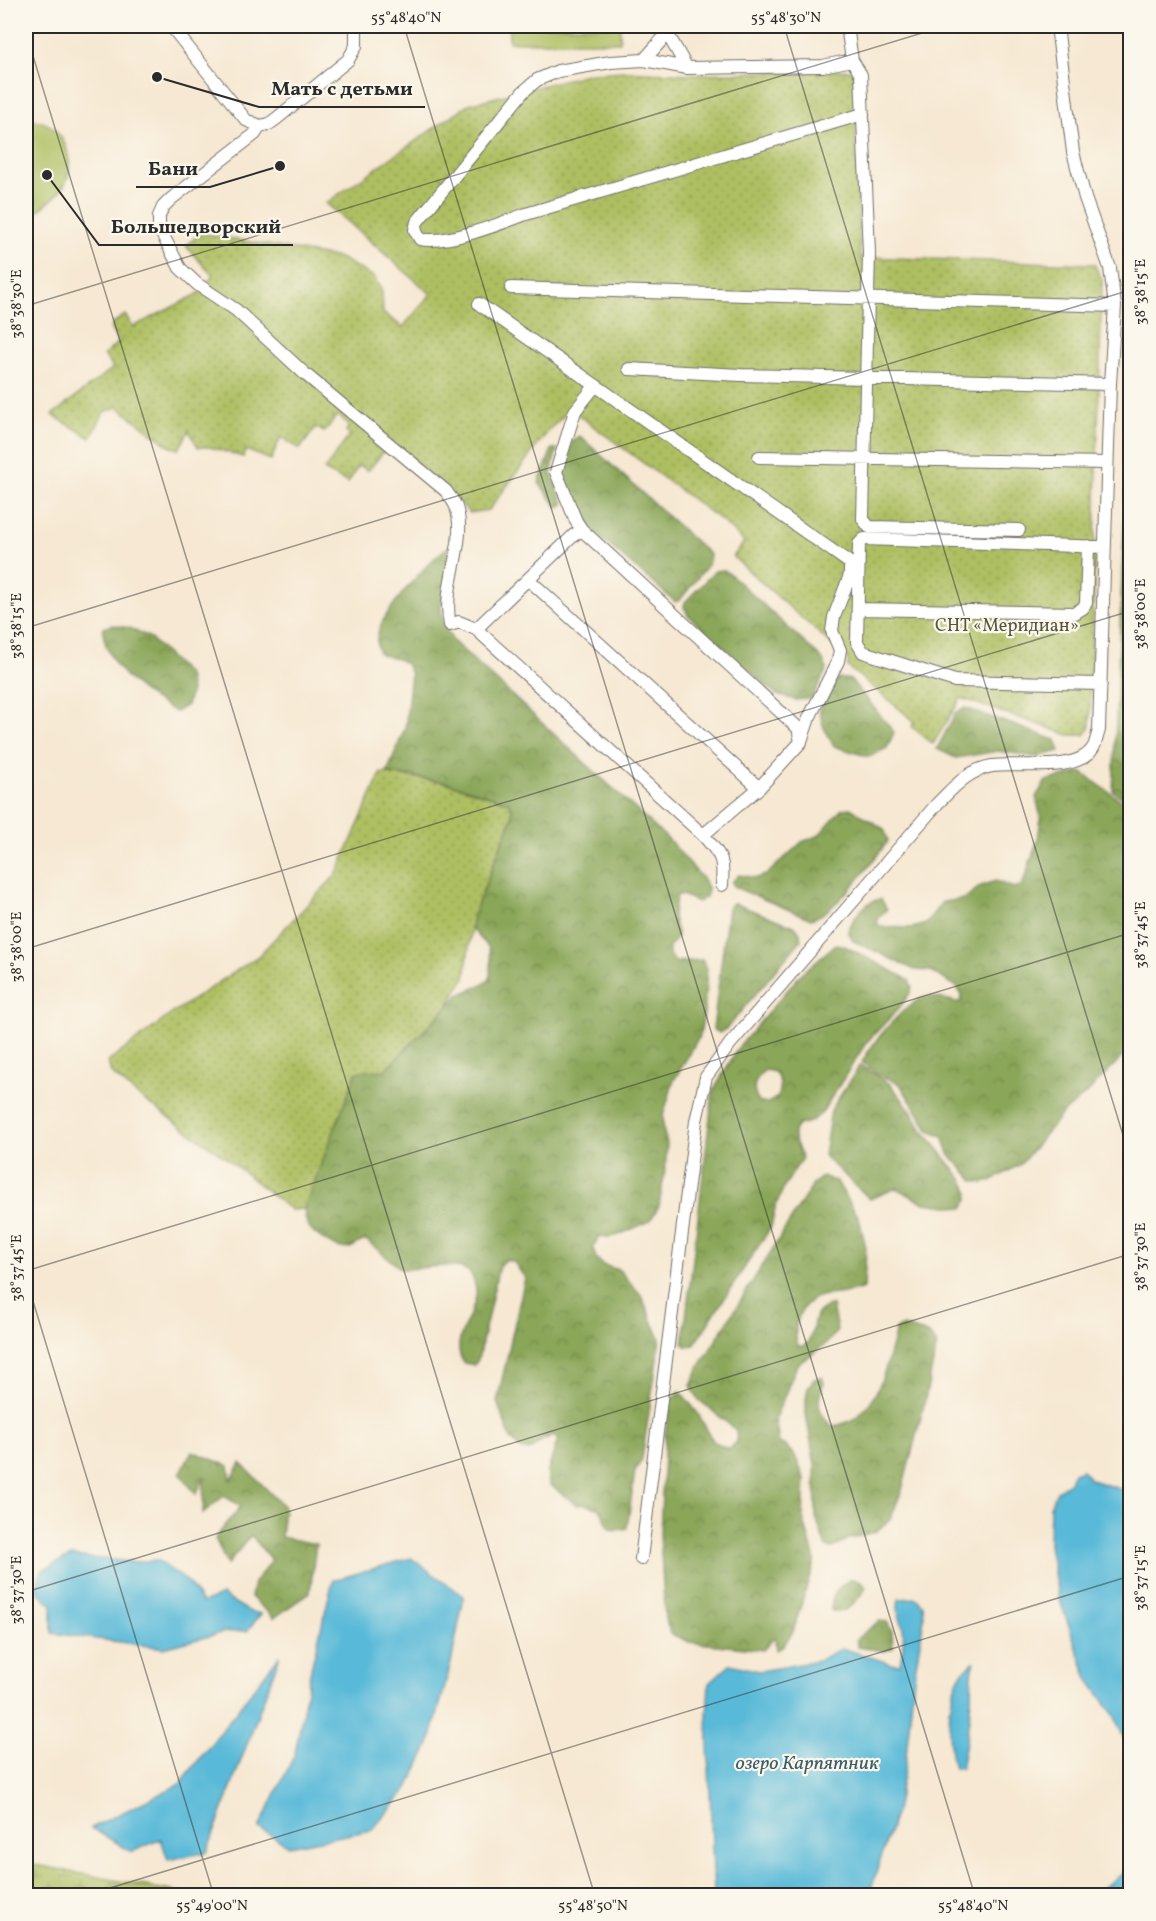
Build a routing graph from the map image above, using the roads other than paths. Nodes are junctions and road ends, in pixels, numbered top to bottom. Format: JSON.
{"nodes":[{"id":1,"x":171,"y":26,"type":"edge"},
{"id":2,"x":356,"y":26,"type":"edge"},
{"id":3,"x":847,"y":26,"type":"edge"},
{"id":4,"x":1057,"y":26,"type":"edge"},
{"id":5,"x":665,"y":30,"type":"edge"},
{"id":6,"x":644,"y":60,"type":"junction"},
{"id":7,"x":852,"y":60,"type":"junction"},
{"id":8,"x":687,"y":68,"type":"junction"},
{"id":9,"x":863,"y":114,"type":"junction"},
{"id":10,"x":260,"y":126,"type":"junction"},
{"id":11,"x":511,"y":288,"type":"dead end"},
{"id":12,"x":868,"y":298,"type":"junction"},
{"id":13,"x":479,"y":304,"type":"dead end"},
{"id":14,"x":1115,"y":306,"type":"junction"},
{"id":15,"x":629,"y":369,"type":"dead end"},
{"id":16,"x":866,"y":377,"type":"junction"},
{"id":17,"x":1110,"y":384,"type":"junction"},
{"id":18,"x":595,"y":386,"type":"junction"},
{"id":19,"x":759,"y":457,"type":"dead end"},
{"id":20,"x":864,"y":458,"type":"junction"},
{"id":21,"x":1107,"y":463,"type":"junction"},
{"id":22,"x":582,"y":530,"type":"junction"},
{"id":23,"x":1019,"y":530,"type":"dead end"},
{"id":24,"x":1088,"y":546,"type":"junction"},
{"id":25,"x":1105,"y":547,"type":"junction"},
{"id":26,"x":528,"y":579,"type":"junction"},
{"id":27,"x":858,"y":609,"type":"junction"},
{"id":28,"x":476,"y":629,"type":"junction"},
{"id":29,"x":1101,"y":684,"type":"junction"},
{"id":30,"x":801,"y":742,"type":"junction"},
{"id":31,"x":759,"y":788,"type":"junction"},
{"id":32,"x":703,"y":835,"type":"junction"},
{"id":33,"x":722,"y":885,"type":"dead end"},
{"id":34,"x":641,"y":1559,"type":"dead end"}],
"edges":[{"from":1,"to":10,"type":"street"},
{"from":2,"to":10,"type":"street"},
{"from":3,"to":7,"type":"street"},
{"from":4,"to":14,"type":"street"},
{"from":5,"to":6,"type":"street"},
{"from":5,"to":8,"type":"street"},
{"from":6,"to":8,"type":"street"},
{"from":6,"to":9,"type":"street"},
{"from":7,"to":8,"type":"street"},
{"from":7,"to":9,"type":"street"},
{"from":9,"to":12,"type":"street"},
{"from":10,"to":28,"type":"street"},
{"from":11,"to":12,"type":"street"},
{"from":12,"to":14,"type":"street"},
{"from":12,"to":16,"type":"street"},
{"from":13,"to":18,"type":"street"},
{"from":14,"to":17,"type":"street"},
{"from":15,"to":16,"type":"street"},
{"from":16,"to":17,"type":"street"},
{"from":16,"to":20,"type":"street"},
{"from":17,"to":21,"type":"street"},
{"from":18,"to":22,"type":"street"},
{"from":18,"to":30,"type":"street"},
{"from":19,"to":20,"type":"street"},
{"from":20,"to":21,"type":"street"},
{"from":20,"to":23,"type":"street"},
{"from":21,"to":25,"type":"street"},
{"from":22,"to":26,"type":"street"},
{"from":22,"to":30,"type":"street"},
{"from":24,"to":25,"type":"street"},
{"from":24,"to":27,"type":"street"},
{"from":24,"to":27,"type":"street"},
{"from":25,"to":29,"type":"street"},
{"from":26,"to":28,"type":"street"},
{"from":26,"to":31,"type":"street"},
{"from":27,"to":29,"type":"street"},
{"from":28,"to":32,"type":"street"},
{"from":29,"to":34,"type":"street"},
{"from":30,"to":31,"type":"street"},
{"from":31,"to":32,"type":"street"},
{"from":32,"to":33,"type":"street"}]}
